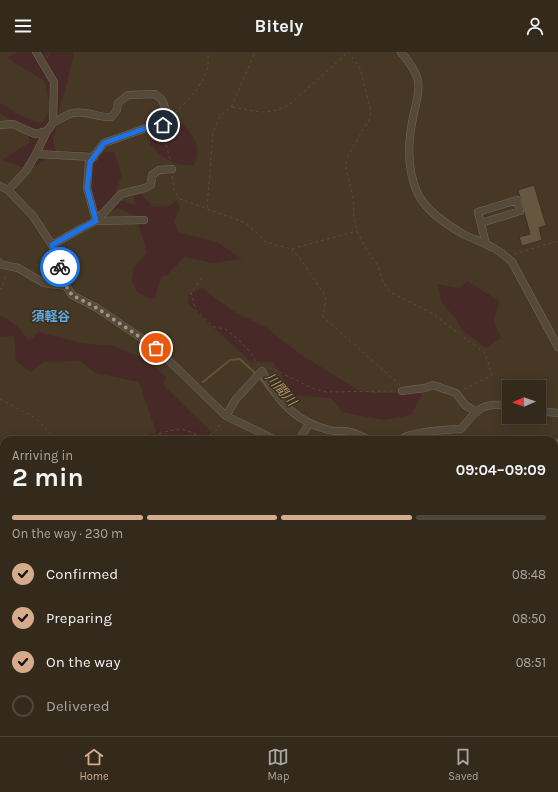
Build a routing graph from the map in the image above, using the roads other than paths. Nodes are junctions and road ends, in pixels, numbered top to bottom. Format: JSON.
{"nodes":[{"id":1,"x":36,"y":52,"type":"edge"},
{"id":2,"x":401,"y":52,"type":"edge"},
{"id":3,"x":169,"y":118,"type":"road end"},
{"id":4,"x":53,"y":123,"type":"junction"},
{"id":5,"x":0,"y":124,"type":"edge"},
{"id":6,"x":163,"y":125,"type":"road end"},
{"id":7,"x":47,"y":131,"type":"junction"},
{"id":8,"x":36,"y":154,"type":"junction"},
{"id":9,"x":94,"y":157,"type":"junction"},
{"id":10,"x":172,"y":169,"type":"road end"},
{"id":11,"x":0,"y":186,"type":"edge"},
{"id":12,"x":8,"y":190,"type":"junction"},
{"id":13,"x":144,"y":220,"type":"dead end"},
{"id":14,"x":96,"y":221,"type":"junction"},
{"id":15,"x":481,"y":223,"type":"junction"},
{"id":16,"x":486,"y":244,"type":"junction"},
{"id":17,"x":52,"y":245,"type":"junction"},
{"id":18,"x":0,"y":263,"type":"edge"},
{"id":19,"x":66,"y":286,"type":"junction"},
{"id":20,"x":558,"y":347,"type":"edge"},
{"id":21,"x":402,"y":391,"type":"road end"},
{"id":22,"x":502,"y":405,"type":"edge"},
{"id":23,"x":476,"y":412,"type":"junction"},
{"id":24,"x":546,"y":412,"type":"edge"},
{"id":25,"x":558,"y":413,"type":"edge"},
{"id":26,"x":226,"y":416,"type":"junction"},
{"id":27,"x":309,"y":424,"type":"junction"},
{"id":28,"x":268,"y":436,"type":"edge"},
{"id":29,"x":302,"y":436,"type":"edge"},
{"id":30,"x":360,"y":436,"type":"edge"},
{"id":31,"x":405,"y":436,"type":"edge"}],
"edges":[{"from":1,"to":4,"type":"street"},
{"from":2,"to":16,"type":"street"},
{"from":3,"to":4,"type":"street"},
{"from":4,"to":7,"type":"street"},
{"from":5,"to":7,"type":"street"},
{"from":6,"to":9,"type":"street"},
{"from":7,"to":8,"type":"street"},
{"from":8,"to":9,"type":"street"},
{"from":8,"to":12,"type":"street"},
{"from":9,"to":14,"type":"street"},
{"from":10,"to":14,"type":"street"},
{"from":11,"to":12,"type":"street"},
{"from":12,"to":17,"type":"street"},
{"from":13,"to":14,"type":"street"},
{"from":14,"to":17,"type":"street"},
{"from":15,"to":15,"type":"street"},
{"from":15,"to":16,"type":"street"},
{"from":16,"to":20,"type":"street"},
{"from":17,"to":19,"type":"street"},
{"from":18,"to":19,"type":"street"},
{"from":19,"to":26,"type":"street"},
{"from":21,"to":23,"type":"street"},
{"from":22,"to":23,"type":"street"},
{"from":23,"to":31,"type":"street"},
{"from":24,"to":25,"type":"street"},
{"from":26,"to":27,"type":"street"},
{"from":26,"to":28,"type":"street"},
{"from":27,"to":29,"type":"street"},
{"from":27,"to":30,"type":"street"}]}
